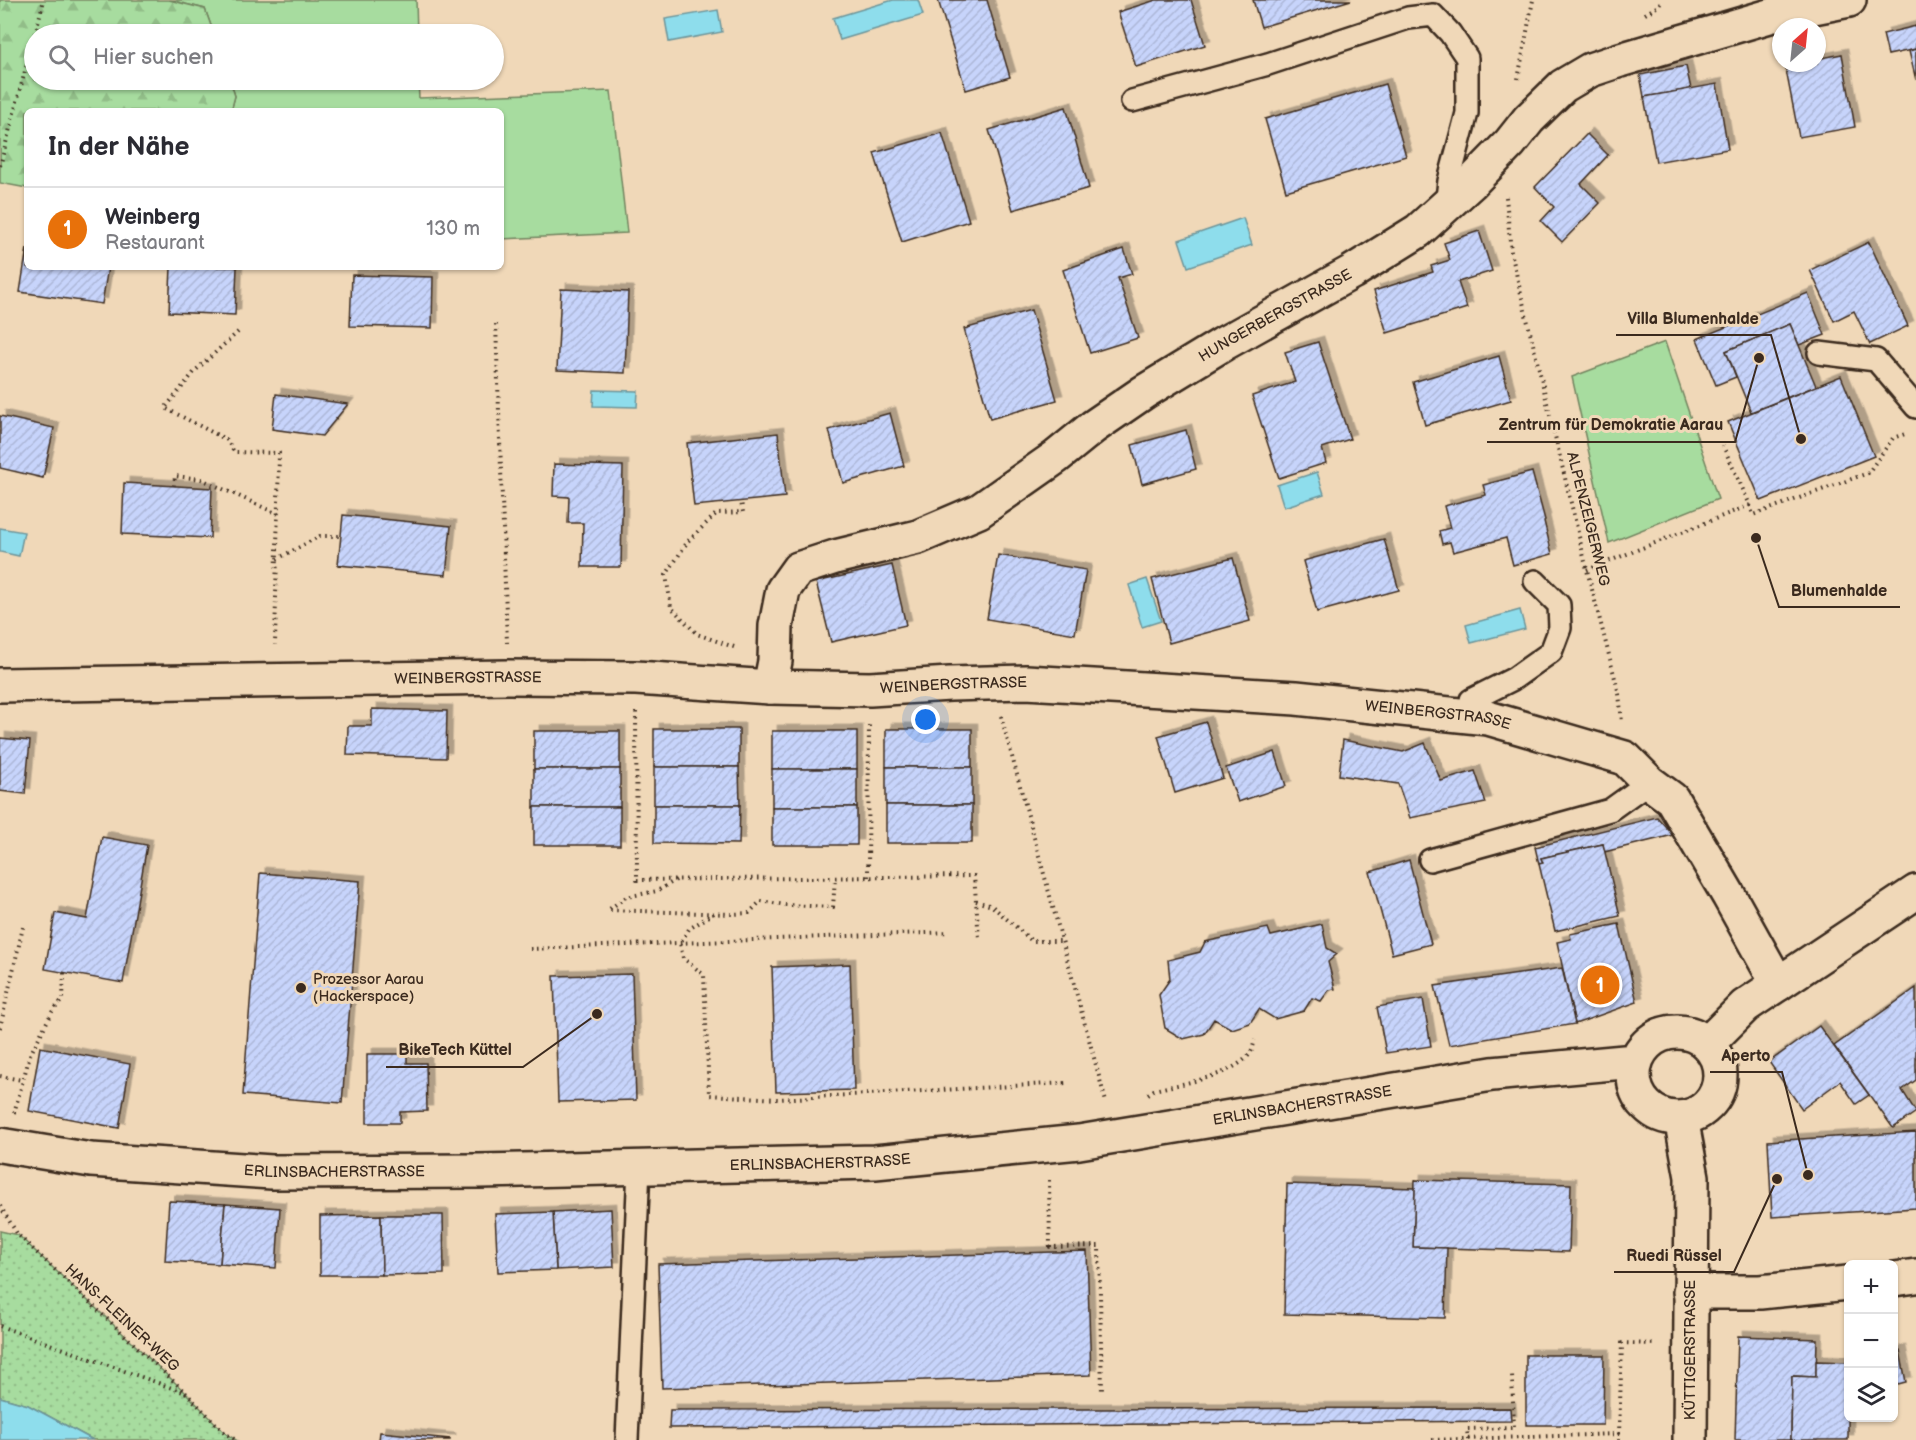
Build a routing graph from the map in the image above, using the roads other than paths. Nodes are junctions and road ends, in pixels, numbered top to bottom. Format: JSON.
{"nodes":[{"id":1,"x":1849,"y":0,"type":"edge"},
{"id":2,"x":1132,"y":101,"type":"dead end"},
{"id":3,"x":1446,"y":207,"type":"junction"},
{"id":4,"x":1819,"y":353,"type":"dead end"},
{"id":5,"x":1916,"y":407,"type":"edge"},
{"id":6,"x":1535,"y":580,"type":"dead end"},
{"id":7,"x":772,"y":674,"type":"junction"},
{"id":8,"x":0,"y":685,"type":"edge"},
{"id":9,"x":1470,"y":716,"type":"junction"},
{"id":10,"x":1649,"y":782,"type":"junction"},
{"id":11,"x":1430,"y":860,"type":"dead end"},
{"id":12,"x":1916,"y":892,"type":"edge"},
{"id":13,"x":1778,"y":984,"type":"junction"},
{"id":14,"x":1707,"y":1044,"type":"junction"},
{"id":15,"x":1635,"y":1061,"type":"junction"},
{"id":16,"x":1681,"y":1118,"type":"junction"},
{"id":17,"x":6,"y":1133,"type":"edge"},
{"id":18,"x":639,"y":1167,"type":"junction"},
{"id":19,"x":1916,"y":1276,"type":"edge"},
{"id":20,"x":1898,"y":1278,"type":"edge"},
{"id":21,"x":1844,"y":1283,"type":"edge"},
{"id":22,"x":1690,"y":1292,"type":"junction"},
{"id":23,"x":627,"y":1440,"type":"edge"},
{"id":24,"x":1690,"y":1440,"type":"edge"}],
"edges":[{"from":1,"to":3,"type":"street","name":"HUNGERBERGSTRASSE"},
{"from":2,"to":3,"type":"lane"},
{"from":3,"to":7,"type":"street","name":"HUNGERBERGSTRASSE"},
{"from":4,"to":5,"type":"lane"},
{"from":6,"to":9,"type":"lane"},
{"from":7,"to":8,"type":"street","name":"WEINBERGSTRASSE"},
{"from":7,"to":9,"type":"street","name":"WEINBERGSTRASSE"},
{"from":9,"to":10,"type":"street","name":"WEINBERGSTRASSE"},
{"from":10,"to":11,"type":"lane"},
{"from":10,"to":13,"type":"street","name":"WEINBERGSTRASSE"},
{"from":12,"to":13,"type":"street"},
{"from":13,"to":14,"type":"street"},
{"from":14,"to":15,"type":"street"},
{"from":14,"to":16,"type":"street"},
{"from":15,"to":16,"type":"street"},
{"from":15,"to":18,"type":"street","name":"ERLINSBACHERSTRASSE"},
{"from":16,"to":22,"type":"street","name":"KÜTTIGERSTRASSE"},
{"from":17,"to":18,"type":"street","name":"ERLINSBACHERSTRASSE"},
{"from":18,"to":23,"type":"lane"},
{"from":19,"to":20,"type":"street"},
{"from":21,"to":22,"type":"street"},
{"from":22,"to":24,"type":"street","name":"KÜTTIGERSTRASSE"}]}
